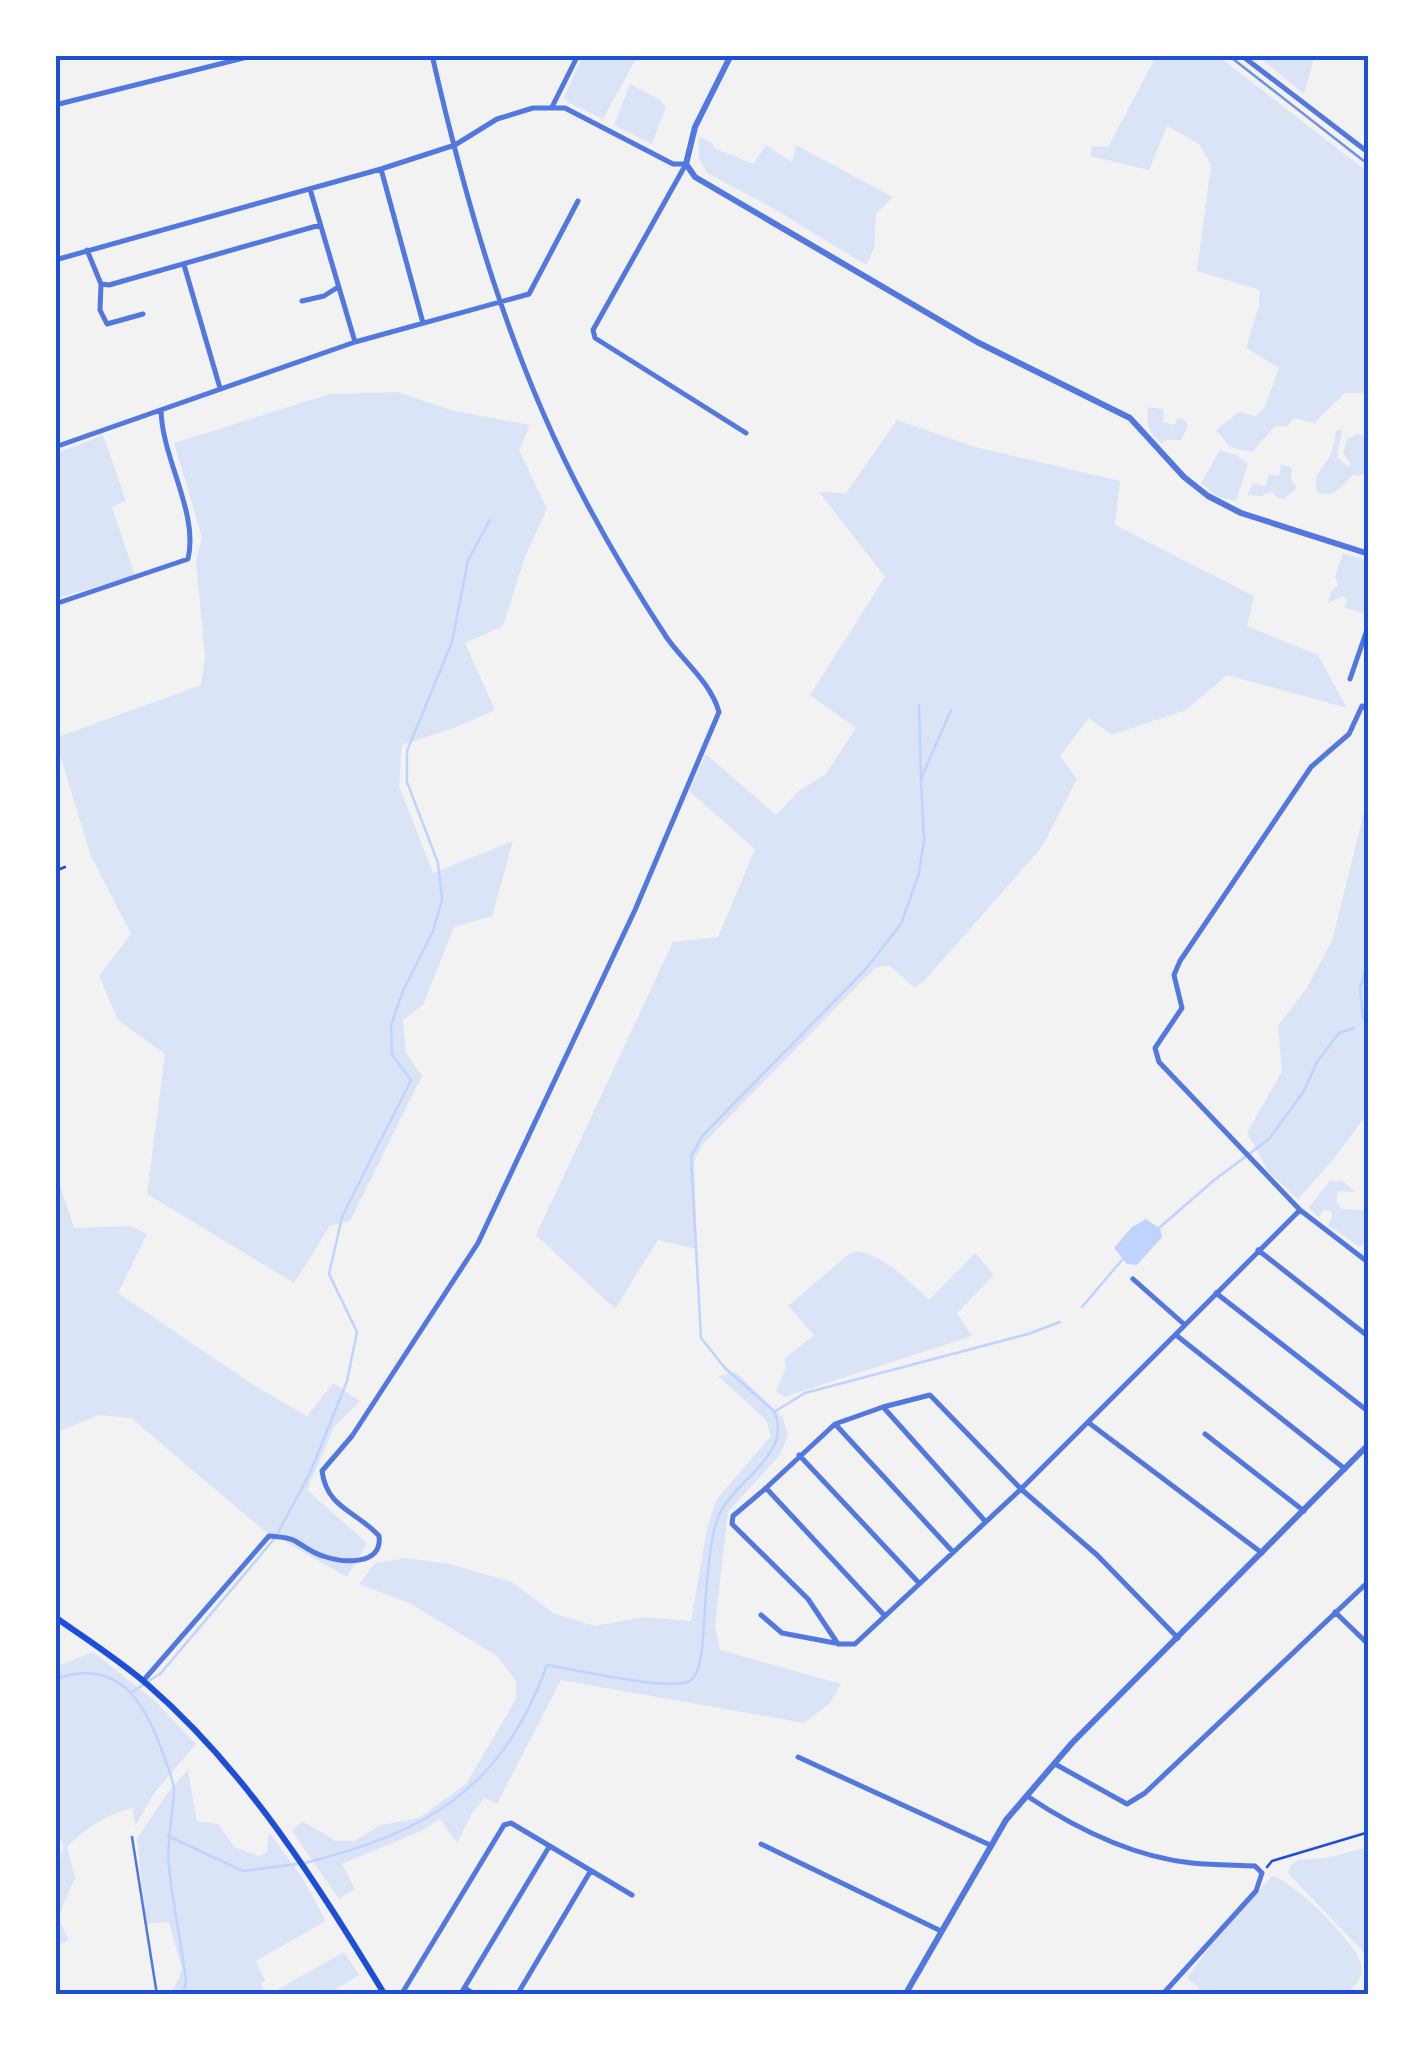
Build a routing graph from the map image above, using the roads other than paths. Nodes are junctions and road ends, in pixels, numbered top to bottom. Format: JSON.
{"nodes":[{"id":1,"x":256,"y":55,"type":"edge"},
{"id":2,"x":432,"y":55,"type":"edge"},
{"id":3,"x":578,"y":55,"type":"edge"},
{"id":4,"x":731,"y":55,"type":"edge"},
{"id":5,"x":1242,"y":55,"type":"edge"},
{"id":6,"x":55,"y":104,"type":"edge"},
{"id":7,"x":552,"y":107,"type":"junction"},
{"id":8,"x":455,"y":145,"type":"junction"},
{"id":9,"x":1369,"y":153,"type":"edge"},
{"id":10,"x":686,"y":164,"type":"junction"},
{"id":11,"x":381,"y":168,"type":"junction"},
{"id":12,"x":310,"y":189,"type":"junction"},
{"id":13,"x":578,"y":200,"type":"dead end"},
{"id":14,"x":320,"y":225,"type":"junction"},
{"id":15,"x":87,"y":250,"type":"junction"},
{"id":16,"x":55,"y":260,"type":"edge"},
{"id":17,"x":184,"y":264,"type":"junction"},
{"id":18,"x":101,"y":284,"type":"junction"},
{"id":19,"x":338,"y":287,"type":"junction"},
{"id":20,"x":302,"y":302,"type":"dead end"},
{"id":21,"x":498,"y":304,"type":"junction"},
{"id":22,"x":143,"y":314,"type":"dead end"},
{"id":23,"x":423,"y":323,"type":"junction"},
{"id":24,"x":355,"y":342,"type":"junction"},
{"id":25,"x":220,"y":388,"type":"junction"},
{"id":26,"x":162,"y":410,"type":"junction"},
{"id":27,"x":746,"y":433,"type":"dead end"},
{"id":28,"x":55,"y":448,"type":"edge"},
{"id":29,"x":1369,"y":554,"type":"edge"},
{"id":30,"x":55,"y":604,"type":"edge"},
{"id":31,"x":1369,"y":624,"type":"edge"},
{"id":32,"x":1350,"y":680,"type":"dead end"},
{"id":33,"x":1369,"y":708,"type":"edge"},
{"id":34,"x":1300,"y":1210,"type":"junction"},
{"id":35,"x":1258,"y":1250,"type":"junction"},
{"id":36,"x":1369,"y":1263,"type":"edge"},
{"id":37,"x":1133,"y":1280,"type":"dead end"},
{"id":38,"x":1216,"y":1293,"type":"junction"},
{"id":39,"x":1185,"y":1325,"type":"junction"},
{"id":40,"x":1176,"y":1335,"type":"junction"},
{"id":41,"x":1369,"y":1337,"type":"edge"},
{"id":42,"x":883,"y":1406,"type":"junction"},
{"id":43,"x":1369,"y":1412,"type":"edge"},
{"id":44,"x":1089,"y":1422,"type":"junction"},
{"id":45,"x":835,"y":1424,"type":"junction"},
{"id":46,"x":1205,"y":1434,"type":"dead end"},
{"id":47,"x":1369,"y":1444,"type":"edge"},
{"id":48,"x":799,"y":1455,"type":"junction"},
{"id":49,"x":1345,"y":1468,"type":"junction"},
{"id":50,"x":766,"y":1488,"type":"junction"},
{"id":51,"x":1021,"y":1489,"type":"junction"},
{"id":52,"x":1304,"y":1511,"type":"junction"},
{"id":53,"x":985,"y":1521,"type":"junction"},
{"id":54,"x":952,"y":1552,"type":"junction"},
{"id":55,"x":1262,"y":1553,"type":"junction"},
{"id":56,"x":1369,"y":1581,"type":"edge"},
{"id":57,"x":918,"y":1583,"type":"junction"},
{"id":58,"x":1335,"y":1612,"type":"junction"},
{"id":59,"x":760,"y":1615,"type":"dead end"},
{"id":60,"x":885,"y":1616,"type":"junction"},
{"id":61,"x":55,"y":1618,"type":"edge"},
{"id":62,"x":1178,"y":1638,"type":"junction"},
{"id":63,"x":838,"y":1644,"type":"junction"},
{"id":64,"x":1369,"y":1645,"type":"edge"},
{"id":65,"x":143,"y":1681,"type":"junction"},
{"id":66,"x":798,"y":1757,"type":"dead end"},
{"id":67,"x":1053,"y":1763,"type":"junction"},
{"id":68,"x":1025,"y":1795,"type":"junction"},
{"id":69,"x":132,"y":1838,"type":"dead end"},
{"id":70,"x":761,"y":1844,"type":"dead end"},
{"id":71,"x":990,"y":1845,"type":"junction"},
{"id":72,"x":549,"y":1847,"type":"junction"},
{"id":73,"x":590,"y":1872,"type":"junction"},
{"id":74,"x":632,"y":1895,"type":"dead end"},
{"id":75,"x":941,"y":1931,"type":"junction"},
{"id":76,"x":464,"y":1988,"type":"junction"},
{"id":77,"x":157,"y":1995,"type":"edge"},
{"id":78,"x":385,"y":1995,"type":"edge"},
{"id":79,"x":401,"y":1995,"type":"edge"},
{"id":80,"x":460,"y":1995,"type":"edge"},
{"id":81,"x":476,"y":1995,"type":"edge"},
{"id":82,"x":517,"y":1995,"type":"edge"},
{"id":83,"x":905,"y":1995,"type":"edge"},
{"id":84,"x":1162,"y":1995,"type":"edge"}],
"edges":[{"from":1,"to":6,"type":"street"},
{"from":2,"to":8,"type":"street"},
{"from":3,"to":7,"type":"street"},
{"from":4,"to":10,"type":"street"},
{"from":5,"to":9,"type":"street"},
{"from":7,"to":8,"type":"street"},
{"from":7,"to":10,"type":"street"},
{"from":8,"to":11,"type":"street"},
{"from":8,"to":21,"type":"street"},
{"from":10,"to":27,"type":"street"},
{"from":10,"to":29,"type":"street"},
{"from":11,"to":12,"type":"street"},
{"from":11,"to":23,"type":"street"},
{"from":12,"to":14,"type":"street"},
{"from":12,"to":15,"type":"street"},
{"from":13,"to":21,"type":"street"},
{"from":14,"to":17,"type":"street"},
{"from":14,"to":19,"type":"street"},
{"from":15,"to":16,"type":"street"},
{"from":15,"to":18,"type":"street"},
{"from":17,"to":18,"type":"street"},
{"from":17,"to":25,"type":"street"},
{"from":18,"to":22,"type":"street"},
{"from":19,"to":20,"type":"street"},
{"from":19,"to":24,"type":"street"},
{"from":21,"to":23,"type":"street"},
{"from":21,"to":65,"type":"street"},
{"from":23,"to":24,"type":"street"},
{"from":24,"to":25,"type":"street"},
{"from":25,"to":26,"type":"street"},
{"from":26,"to":28,"type":"street"},
{"from":26,"to":30,"type":"street"},
{"from":31,"to":32,"type":"street"},
{"from":33,"to":34,"type":"street"},
{"from":34,"to":35,"type":"street"},
{"from":34,"to":36,"type":"street"},
{"from":35,"to":38,"type":"street"},
{"from":35,"to":41,"type":"street"},
{"from":37,"to":39,"type":"street"},
{"from":38,"to":39,"type":"street"},
{"from":38,"to":43,"type":"street"},
{"from":39,"to":40,"type":"street"},
{"from":40,"to":44,"type":"street"},
{"from":40,"to":49,"type":"street"},
{"from":42,"to":45,"type":"street"},
{"from":42,"to":51,"type":"street"},
{"from":42,"to":53,"type":"street"},
{"from":44,"to":51,"type":"street"},
{"from":44,"to":55,"type":"street"},
{"from":45,"to":48,"type":"street"},
{"from":45,"to":54,"type":"street"},
{"from":46,"to":52,"type":"street"},
{"from":47,"to":49,"type":"street"},
{"from":48,"to":50,"type":"street"},
{"from":48,"to":57,"type":"street"},
{"from":49,"to":52,"type":"street"},
{"from":50,"to":60,"type":"street"},
{"from":50,"to":63,"type":"street"},
{"from":51,"to":53,"type":"street"},
{"from":51,"to":62,"type":"street"},
{"from":52,"to":55,"type":"street"},
{"from":53,"to":54,"type":"street"},
{"from":54,"to":57,"type":"street"},
{"from":55,"to":62,"type":"street"},
{"from":56,"to":58,"type":"street"},
{"from":57,"to":60,"type":"street"},
{"from":58,"to":64,"type":"street"},
{"from":58,"to":67,"type":"street"},
{"from":59,"to":63,"type":"street"},
{"from":60,"to":63,"type":"street"},
{"from":61,"to":65,"type":"main road"},
{"from":62,"to":67,"type":"street"},
{"from":65,"to":78,"type":"main road"},
{"from":66,"to":71,"type":"street"},
{"from":67,"to":68,"type":"street"},
{"from":68,"to":71,"type":"street"},
{"from":68,"to":84,"type":"street"},
{"from":69,"to":77,"type":"lane"},
{"from":70,"to":75,"type":"street"},
{"from":71,"to":75,"type":"street"},
{"from":72,"to":73,"type":"street"},
{"from":72,"to":76,"type":"street"},
{"from":72,"to":79,"type":"street"},
{"from":73,"to":74,"type":"street"},
{"from":73,"to":82,"type":"street"},
{"from":75,"to":83,"type":"street"},
{"from":76,"to":80,"type":"street"},
{"from":76,"to":81,"type":"street"}]}
